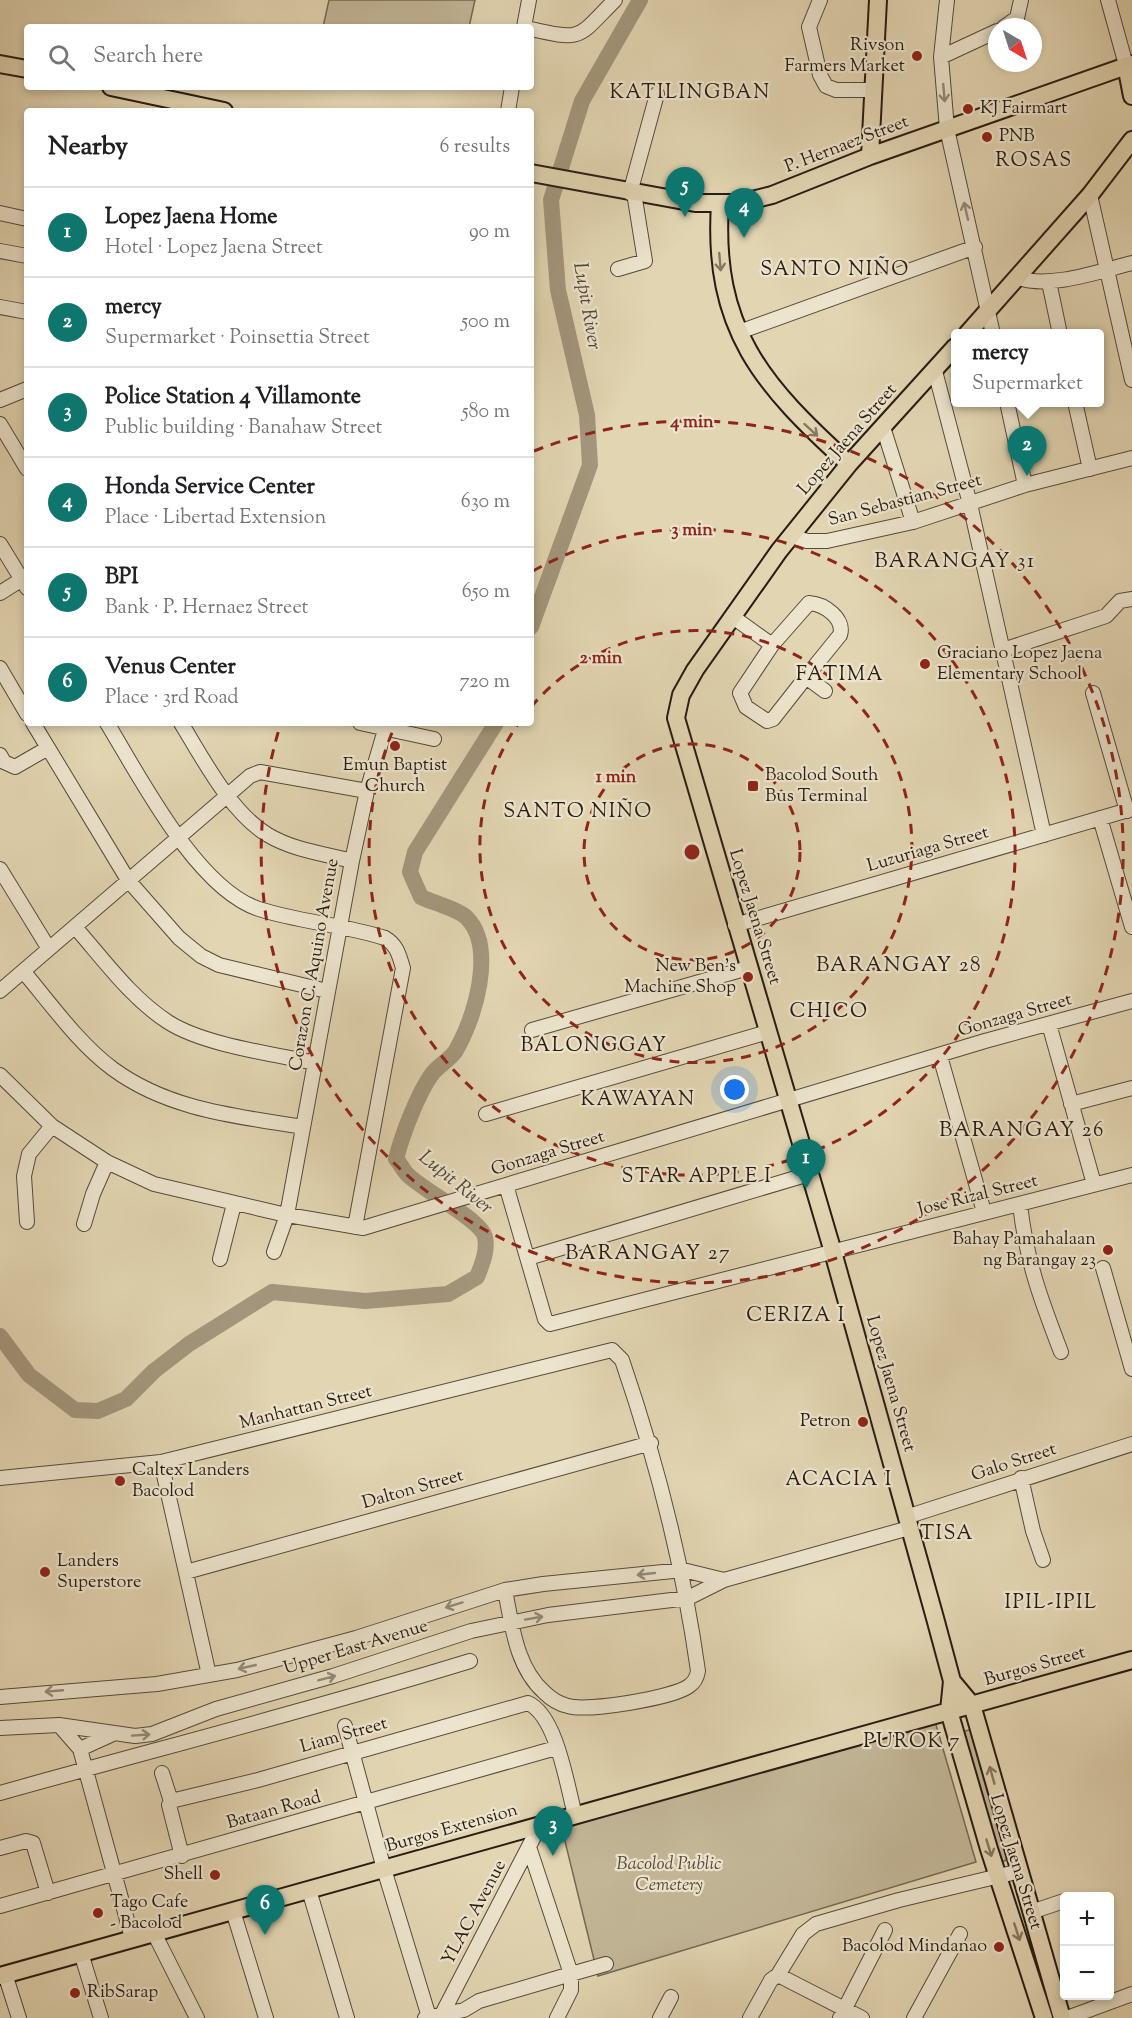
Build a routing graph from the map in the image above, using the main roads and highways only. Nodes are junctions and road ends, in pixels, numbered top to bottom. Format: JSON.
{"nodes":[{"id":1,"x":879,"y":0,"type":"edge"},
{"id":2,"x":0,"y":64,"type":"edge"},
{"id":3,"x":1129,"y":64,"type":"edge"},
{"id":4,"x":24,"y":68,"type":"edge"},
{"id":5,"x":125,"y":90,"type":"edge"},
{"id":6,"x":1132,"y":96,"type":"edge"},
{"id":7,"x":210,"y":108,"type":"edge"},
{"id":8,"x":1132,"y":140,"type":"edge"},
{"id":9,"x":870,"y":156,"type":"junction"},
{"id":10,"x":538,"y":174,"type":"edge"},
{"id":11,"x":720,"y":204,"type":"junction"},
{"id":12,"x":970,"y":329,"type":"edge"},
{"id":13,"x":951,"y":352,"type":"edge"},
{"id":14,"x":849,"y":464,"type":"junction"},
{"id":15,"x":1132,"y":1660,"type":"edge"},
{"id":16,"x":952,"y":1681,"type":"junction"},
{"id":17,"x":972,"y":1705,"type":"junction"},
{"id":18,"x":949,"y":1711,"type":"junction"},
{"id":19,"x":3,"y":1975,"type":"edge"},
{"id":20,"x":1044,"y":2018,"type":"edge"},
{"id":21,"x":1062,"y":2018,"type":"edge"}],
"edges":[{"from":1,"to":9,"type":"main road"},
{"from":2,"to":4,"type":"main road"},
{"from":3,"to":6,"type":"main road"},
{"from":3,"to":9,"type":"main road","name":"P. Hernaez Street"},
{"from":5,"to":7,"type":"main road"},
{"from":8,"to":12,"type":"main road"},
{"from":9,"to":11,"type":"main road","name":"P. Hernaez Street"},
{"from":10,"to":11,"type":"main road","name":"P. Hernaez Street"},
{"from":11,"to":14,"type":"main road","one_way":true},
{"from":13,"to":14,"type":"main road","name":"Lopez Jaena Street"},
{"from":14,"to":16,"type":"main road","name":"Lopez Jaena Street"},
{"from":15,"to":17,"type":"main road","name":"Burgos Street"},
{"from":16,"to":17,"type":"main road","name":"Lopez Jaena Street"},
{"from":16,"to":18,"type":"main road","name":"Lopez Jaena Street"},
{"from":17,"to":18,"type":"main road","name":"Burgos Street"},
{"from":21,"to":17,"type":"main road","name":"Lopez Jaena Street","one_way":true},
{"from":18,"to":19,"type":"main road","name":"Burgos Extension"},
{"from":18,"to":20,"type":"main road","name":"Lopez Jaena Street","one_way":true}]}
